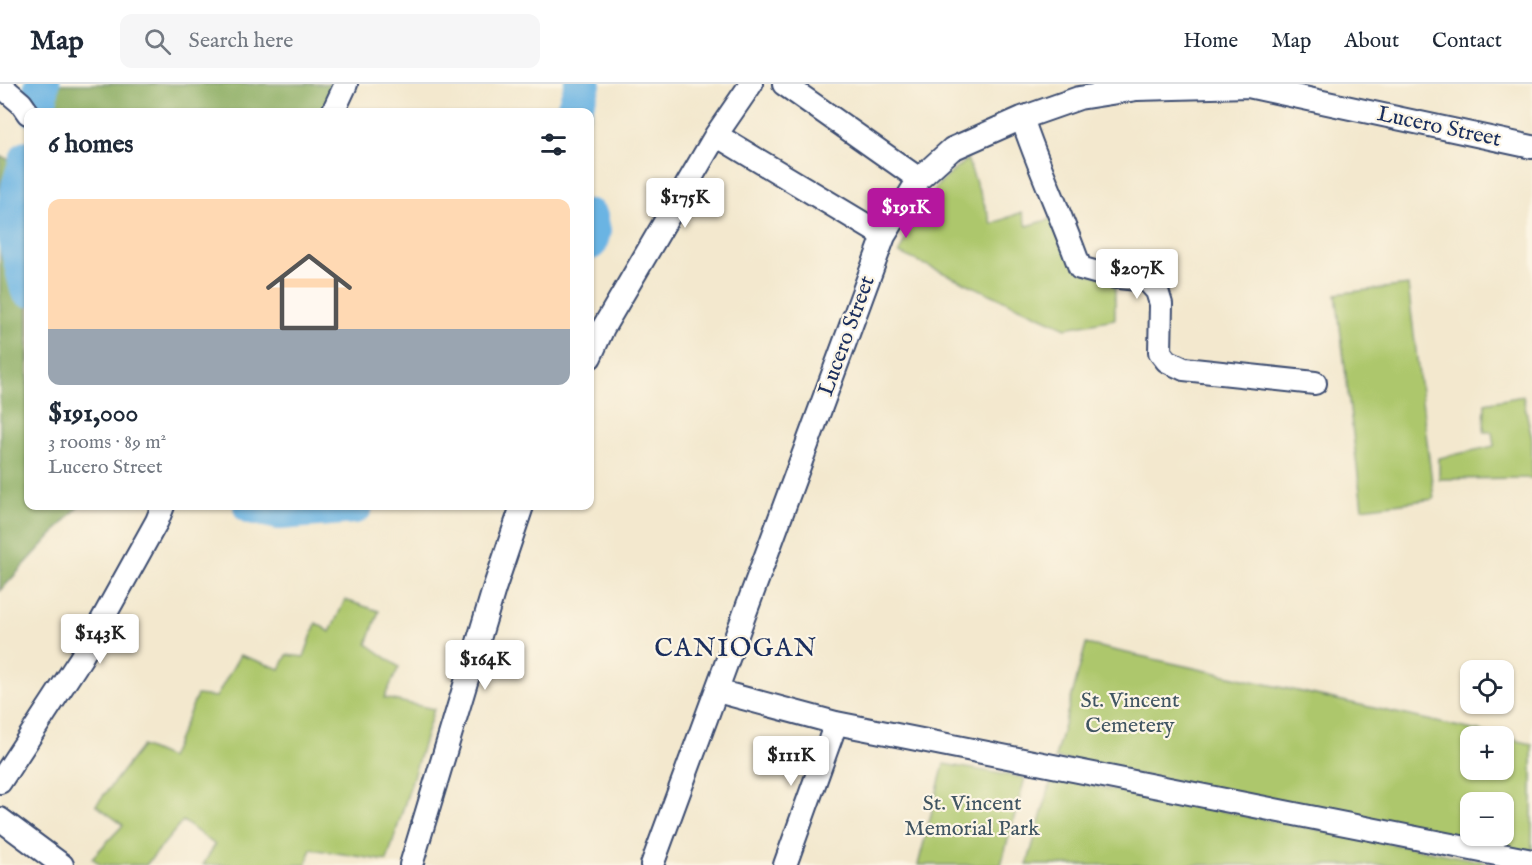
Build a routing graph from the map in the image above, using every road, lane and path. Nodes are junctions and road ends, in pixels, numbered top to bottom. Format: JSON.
{"nodes":[{"id":1,"x":346,"y":84,"type":"edge"},
{"id":2,"x":751,"y":84,"type":"edge"},
{"id":3,"x":784,"y":84,"type":"edge"},
{"id":4,"x":0,"y":85,"type":"edge"},
{"id":5,"x":1248,"y":85,"type":"edge"},
{"id":6,"x":25,"y":108,"type":"edge"},
{"id":7,"x":335,"y":108,"type":"edge"},
{"id":8,"x":1022,"y":118,"type":"junction"},
{"id":9,"x":716,"y":135,"type":"junction"},
{"id":10,"x":1532,"y":147,"type":"edge"},
{"id":11,"x":919,"y":179,"type":"junction"},
{"id":12,"x":884,"y":236,"type":"junction"},
{"id":13,"x":594,"y":348,"type":"edge"},
{"id":14,"x":1315,"y":383,"type":"dead end"},
{"id":15,"x":521,"y":510,"type":"edge"},
{"id":16,"x":160,"y":513,"type":"edge"},
{"id":17,"x":717,"y":692,"type":"junction"},
{"id":18,"x":836,"y":723,"type":"junction"},
{"id":19,"x":0,"y":782,"type":"edge"},
{"id":20,"x":0,"y":819,"type":"edge"},
{"id":21,"x":1496,"y":859,"type":"edge"},
{"id":22,"x":1532,"y":861,"type":"edge"},
{"id":23,"x":62,"y":865,"type":"edge"},
{"id":24,"x":411,"y":865,"type":"edge"},
{"id":25,"x":652,"y":865,"type":"edge"},
{"id":26,"x":785,"y":865,"type":"edge"}],
"edges":[{"from":1,"to":7,"type":"street"},
{"from":2,"to":9,"type":"street"},
{"from":3,"to":11,"type":"street"},
{"from":4,"to":6,"type":"street"},
{"from":5,"to":8,"type":"street","name":"Lucero Street"},
{"from":5,"to":10,"type":"street","name":"Lucero Street"},
{"from":8,"to":11,"type":"street","name":"Lucero Street"},
{"from":8,"to":14,"type":"street"},
{"from":9,"to":12,"type":"street"},
{"from":9,"to":13,"type":"street"},
{"from":11,"to":12,"type":"street","name":"Lucero Street"},
{"from":12,"to":17,"type":"street","name":"Lucero Street"},
{"from":15,"to":24,"type":"street"},
{"from":16,"to":19,"type":"street"},
{"from":17,"to":18,"type":"street"},
{"from":17,"to":25,"type":"street","name":"Lucero Street"},
{"from":18,"to":21,"type":"street"},
{"from":18,"to":26,"type":"street"},
{"from":20,"to":23,"type":"street"},
{"from":21,"to":22,"type":"street"}]}
